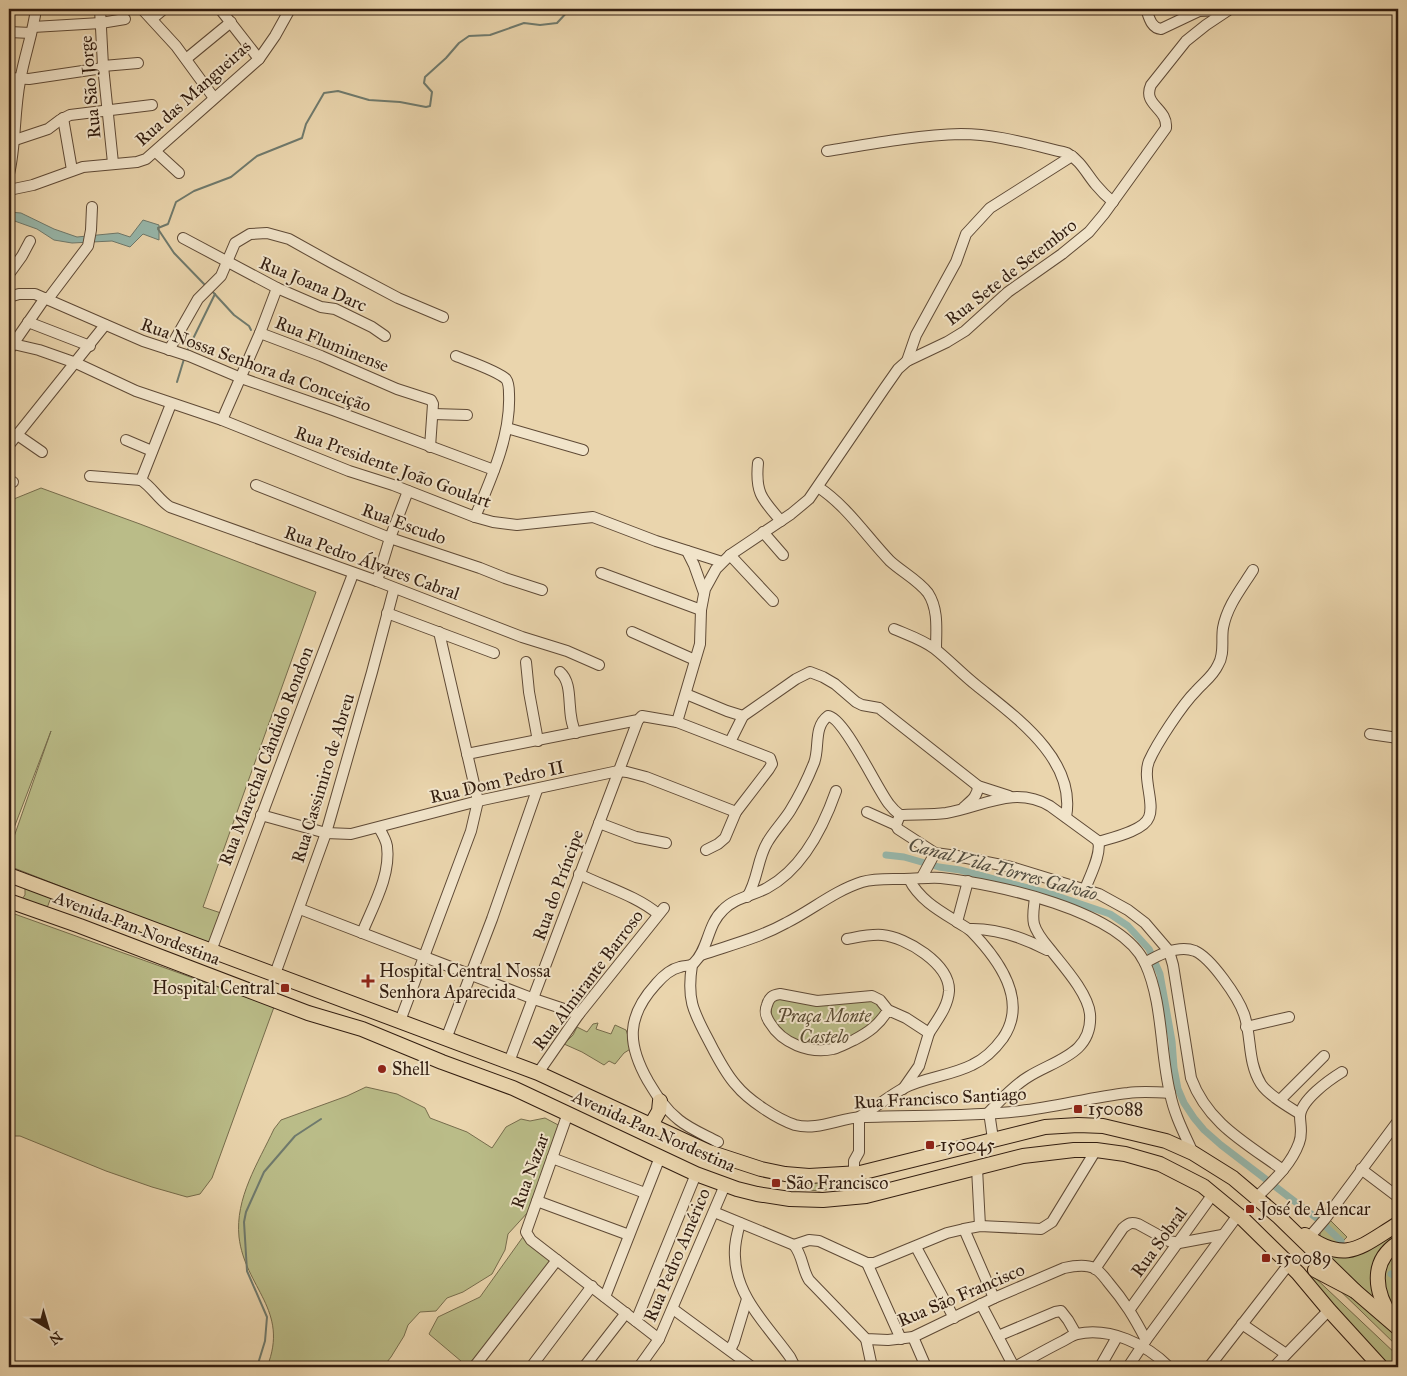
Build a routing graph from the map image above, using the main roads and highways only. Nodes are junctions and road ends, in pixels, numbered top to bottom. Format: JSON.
{"nodes":[{"id":1,"x":15,"y":877,"type":"edge"},
{"id":2,"x":66,"y":896,"type":"junction"},
{"id":3,"x":9,"y":902,"type":"edge"},
{"id":4,"x":54,"y":916,"type":"junction"},
{"id":5,"x":144,"y":940,"type":"dead end"},
{"id":6,"x":198,"y":971,"type":"junction"},
{"id":7,"x":560,"y":1083,"type":"junction"},
{"id":8,"x":660,"y":1101,"type":"road end"},
{"id":9,"x":549,"y":1104,"type":"junction"},
{"id":10,"x":652,"y":1125,"type":"junction"},
{"id":11,"x":966,"y":1146,"type":"junction"},
{"id":12,"x":948,"y":1151,"type":"junction"},
{"id":13,"x":977,"y":1168,"type":"junction"},
{"id":14,"x":949,"y":1175,"type":"junction"},
{"id":15,"x":1398,"y":1224,"type":"edge"},
{"id":16,"x":1306,"y":1241,"type":"junction"},
{"id":17,"x":1283,"y":1243,"type":"dead end"},
{"id":18,"x":1398,"y":1243,"type":"edge"},
{"id":19,"x":1315,"y":1270,"type":"dead end"},
{"id":20,"x":1308,"y":1283,"type":"junction"},
{"id":21,"x":1355,"y":1291,"type":"junction"},
{"id":22,"x":1398,"y":1327,"type":"edge"},
{"id":23,"x":1381,"y":1367,"type":"edge"}],
"edges":[{"from":1,"to":2,"type":"highway","name":"Avenida Pan Nordestina"},
{"from":1,"to":3,"type":"highway"},
{"from":2,"to":4,"type":"highway"},
{"from":2,"to":7,"type":"highway","name":"Avenida Pan Nordestina"},
{"from":3,"to":4,"type":"highway","name":"Avenida Pan Nordestina"},
{"from":4,"to":6,"type":"highway","name":"Avenida Pan Nordestina"},
{"from":5,"to":6,"type":"highway"},
{"from":6,"to":9,"type":"highway","name":"Avenida Pan Nordestina"},
{"from":7,"to":9,"type":"highway"},
{"from":7,"to":10,"type":"highway","name":"Avenida Pan Nordestina"},
{"from":8,"to":10,"type":"highway"},
{"from":9,"to":14,"type":"highway","name":"Avenida Pan Nordestina"},
{"from":10,"to":12,"type":"highway","name":"Avenida Pan Nordestina"},
{"from":11,"to":12,"type":"highway","name":"Avenida Pan Nordestina"},
{"from":11,"to":13,"type":"highway"},
{"from":11,"to":16,"type":"highway","name":"Avenida Pan Nordestina"},
{"from":12,"to":14,"type":"highway"},
{"from":13,"to":14,"type":"highway","name":"Avenida Pan Nordestina"},
{"from":13,"to":20,"type":"highway","name":"Avenida Pan Nordestina"},
{"from":15,"to":16,"type":"highway"},
{"from":16,"to":21,"type":"highway"},
{"from":17,"to":20,"type":"highway"},
{"from":18,"to":22,"type":"highway"},
{"from":19,"to":21,"type":"highway"},
{"from":20,"to":23,"type":"highway","name":"Avenida Pan Nordestina"},
{"from":21,"to":22,"type":"highway"}]}
